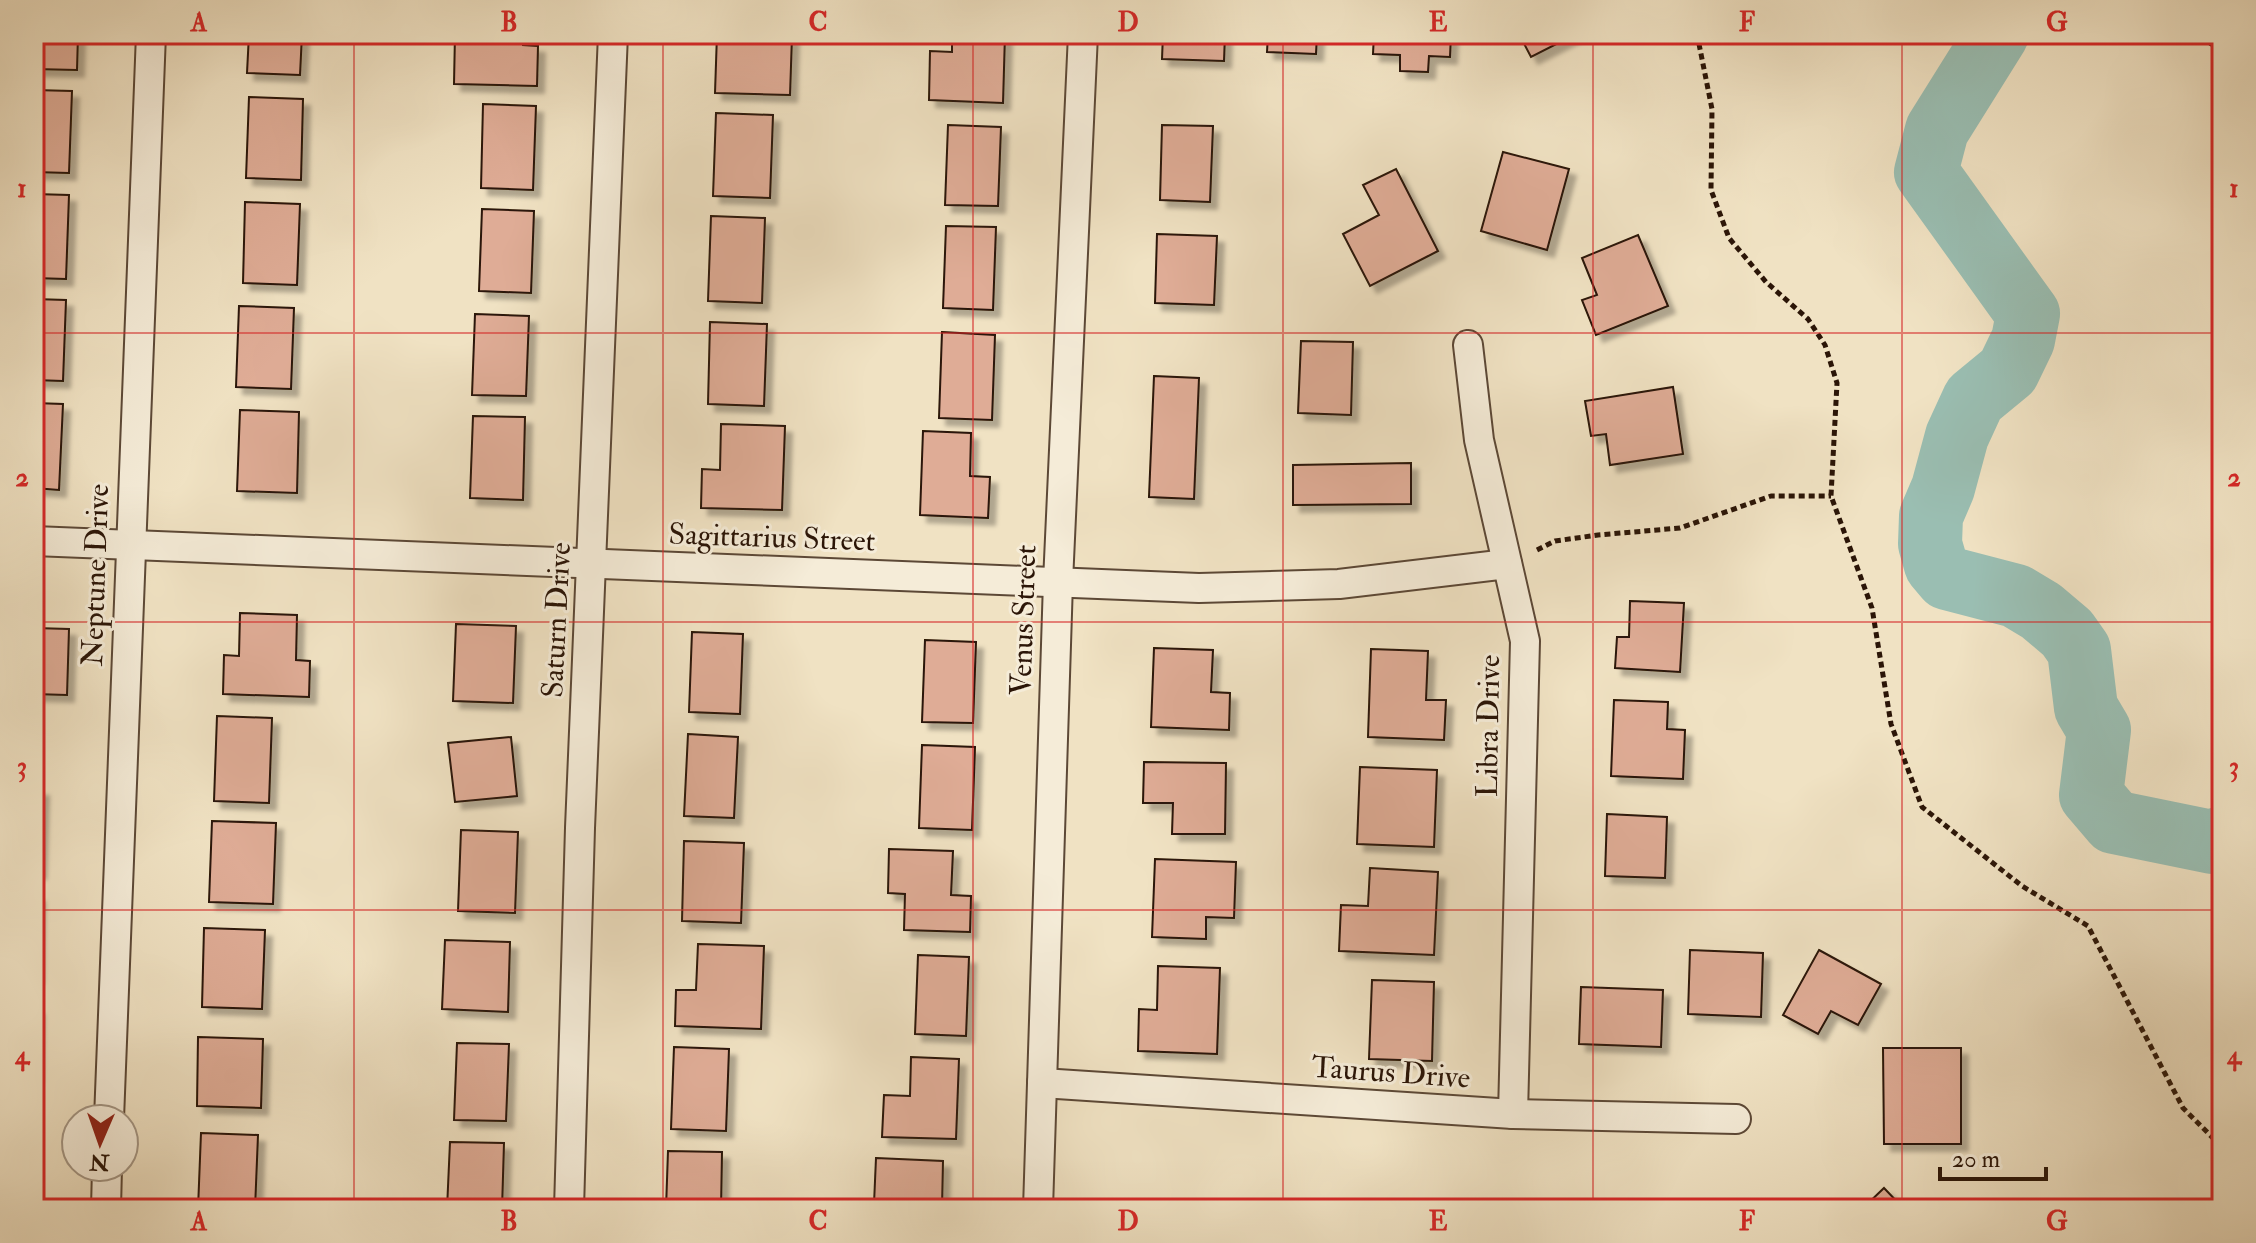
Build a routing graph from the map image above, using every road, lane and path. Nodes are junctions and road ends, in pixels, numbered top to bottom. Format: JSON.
{"nodes":[{"id":1,"x":151,"y":34,"type":"edge"},
{"id":2,"x":613,"y":34,"type":"edge"},
{"id":3,"x":1083,"y":34,"type":"edge"},
{"id":4,"x":1697,"y":34,"type":"edge"},
{"id":5,"x":1468,"y":345,"type":"dead end"},
{"id":6,"x":1831,"y":496,"type":"junction"},
{"id":7,"x":34,"y":541,"type":"edge"},
{"id":8,"x":130,"y":544,"type":"junction"},
{"id":9,"x":593,"y":564,"type":"junction"},
{"id":10,"x":1507,"y":564,"type":"junction"},
{"id":11,"x":1058,"y":582,"type":"junction"},
{"id":12,"x":1042,"y":1083,"type":"junction"},
{"id":13,"x":110,"y":1103,"type":"edge"},
{"id":14,"x":1513,"y":1114,"type":"junction"},
{"id":15,"x":1736,"y":1119,"type":"dead end"},
{"id":16,"x":2222,"y":1147,"type":"edge"},
{"id":17,"x":107,"y":1183,"type":"edge"},
{"id":18,"x":106,"y":1209,"type":"edge"},
{"id":19,"x":569,"y":1209,"type":"edge"},
{"id":20,"x":1038,"y":1209,"type":"edge"}],
"edges":[{"from":1,"to":8,"type":"street","name":"Neptune Drive"},
{"from":2,"to":9,"type":"street","name":"Saturn Drive"},
{"from":3,"to":11,"type":"street","name":"Venus Street"},
{"from":4,"to":6,"type":"path"},
{"from":5,"to":10,"type":"street","name":"Libra Drive"},
{"from":6,"to":10,"type":"path"},
{"from":6,"to":16,"type":"path"},
{"from":7,"to":8,"type":"street","name":"Sagittarius Street"},
{"from":8,"to":9,"type":"street","name":"Sagittarius Street"},
{"from":8,"to":13,"type":"street","name":"Neptune Drive"},
{"from":9,"to":11,"type":"street","name":"Sagittarius Street"},
{"from":9,"to":19,"type":"street","name":"Saturn Drive"},
{"from":10,"to":11,"type":"street","name":"Sagittarius Street"},
{"from":10,"to":14,"type":"street","name":"Libra Drive"},
{"from":11,"to":12,"type":"street","name":"Venus Street"},
{"from":12,"to":14,"type":"street","name":"Taurus Drive"},
{"from":12,"to":20,"type":"street","name":"Venus Street"},
{"from":14,"to":15,"type":"street","name":"Taurus Drive"},
{"from":17,"to":18,"type":"street"}]}
